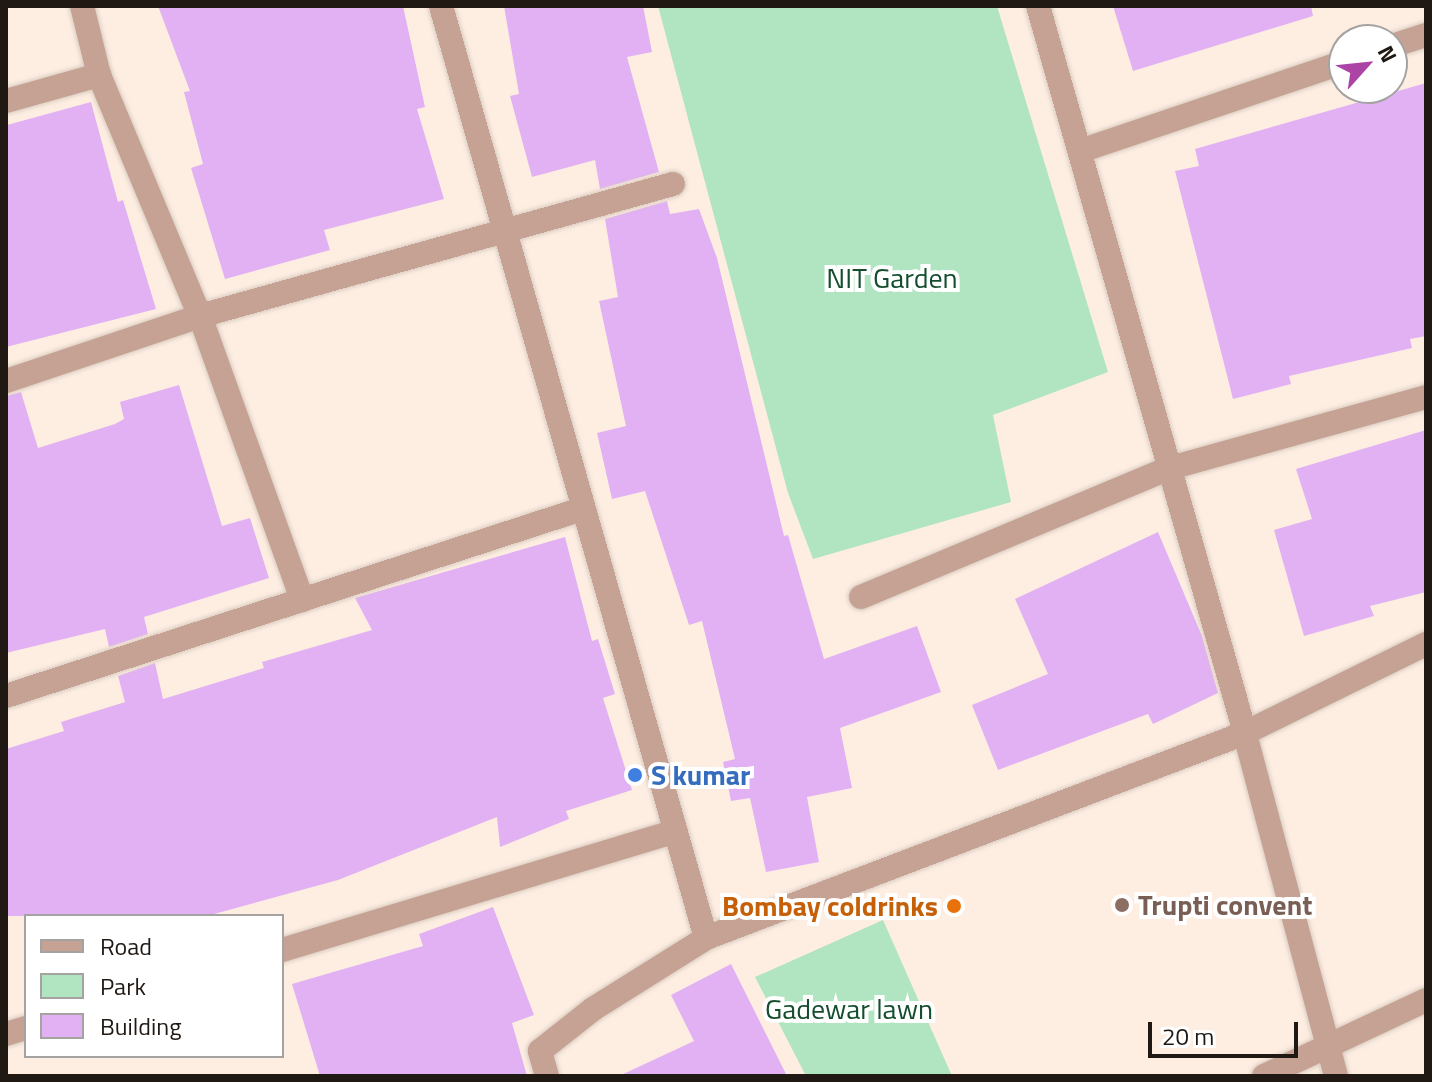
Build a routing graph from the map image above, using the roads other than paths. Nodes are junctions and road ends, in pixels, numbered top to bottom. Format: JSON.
{"nodes":[{"id":1,"x":82,"y":6,"type":"edge"},
{"id":2,"x":441,"y":6,"type":"edge"},
{"id":3,"x":1038,"y":6,"type":"edge"},
{"id":4,"x":1328,"y":67,"type":"edge"},
{"id":5,"x":99,"y":75,"type":"junction"},
{"id":6,"x":6,"y":101,"type":"edge"},
{"id":7,"x":1080,"y":151,"type":"junction"},
{"id":8,"x":673,"y":184,"type":"dead end"},
{"id":9,"x":502,"y":233,"type":"junction"},
{"id":10,"x":200,"y":316,"type":"junction"},
{"id":11,"x":6,"y":381,"type":"edge"},
{"id":12,"x":1426,"y":397,"type":"edge"},
{"id":13,"x":1170,"y":468,"type":"junction"},
{"id":14,"x":582,"y":509,"type":"junction"},
{"id":15,"x":861,"y":597,"type":"dead end"},
{"id":16,"x":302,"y":600,"type":"junction"},
{"id":17,"x":1426,"y":644,"type":"edge"},
{"id":18,"x":6,"y":696,"type":"edge"},
{"id":19,"x":1245,"y":733,"type":"junction"},
{"id":20,"x":675,"y":831,"type":"junction"},
{"id":21,"x":706,"y":938,"type":"junction"},
{"id":22,"x":284,"y":949,"type":"edge"},
{"id":23,"x":1426,"y":1000,"type":"edge"},
{"id":24,"x":1328,"y":1046,"type":"junction"},
{"id":25,"x":547,"y":1076,"type":"edge"},
{"id":26,"x":1264,"y":1076,"type":"edge"},
{"id":27,"x":1336,"y":1076,"type":"edge"}],
"edges":[{"from":1,"to":5,"type":"street"},
{"from":2,"to":9,"type":"street"},
{"from":3,"to":7,"type":"street"},
{"from":4,"to":7,"type":"street"},
{"from":5,"to":6,"type":"street"},
{"from":5,"to":10,"type":"street"},
{"from":7,"to":13,"type":"street"},
{"from":8,"to":9,"type":"street"},
{"from":9,"to":10,"type":"street"},
{"from":9,"to":14,"type":"street"},
{"from":10,"to":11,"type":"street"},
{"from":10,"to":16,"type":"street"},
{"from":12,"to":13,"type":"street"},
{"from":13,"to":15,"type":"street"},
{"from":13,"to":19,"type":"street"},
{"from":14,"to":16,"type":"street"},
{"from":14,"to":20,"type":"street"},
{"from":16,"to":18,"type":"street"},
{"from":17,"to":19,"type":"street"},
{"from":19,"to":21,"type":"street"},
{"from":19,"to":24,"type":"street"},
{"from":20,"to":21,"type":"street"},
{"from":20,"to":22,"type":"street"},
{"from":21,"to":25,"type":"street"},
{"from":23,"to":24,"type":"street"},
{"from":24,"to":26,"type":"street"},
{"from":24,"to":27,"type":"street"}]}
